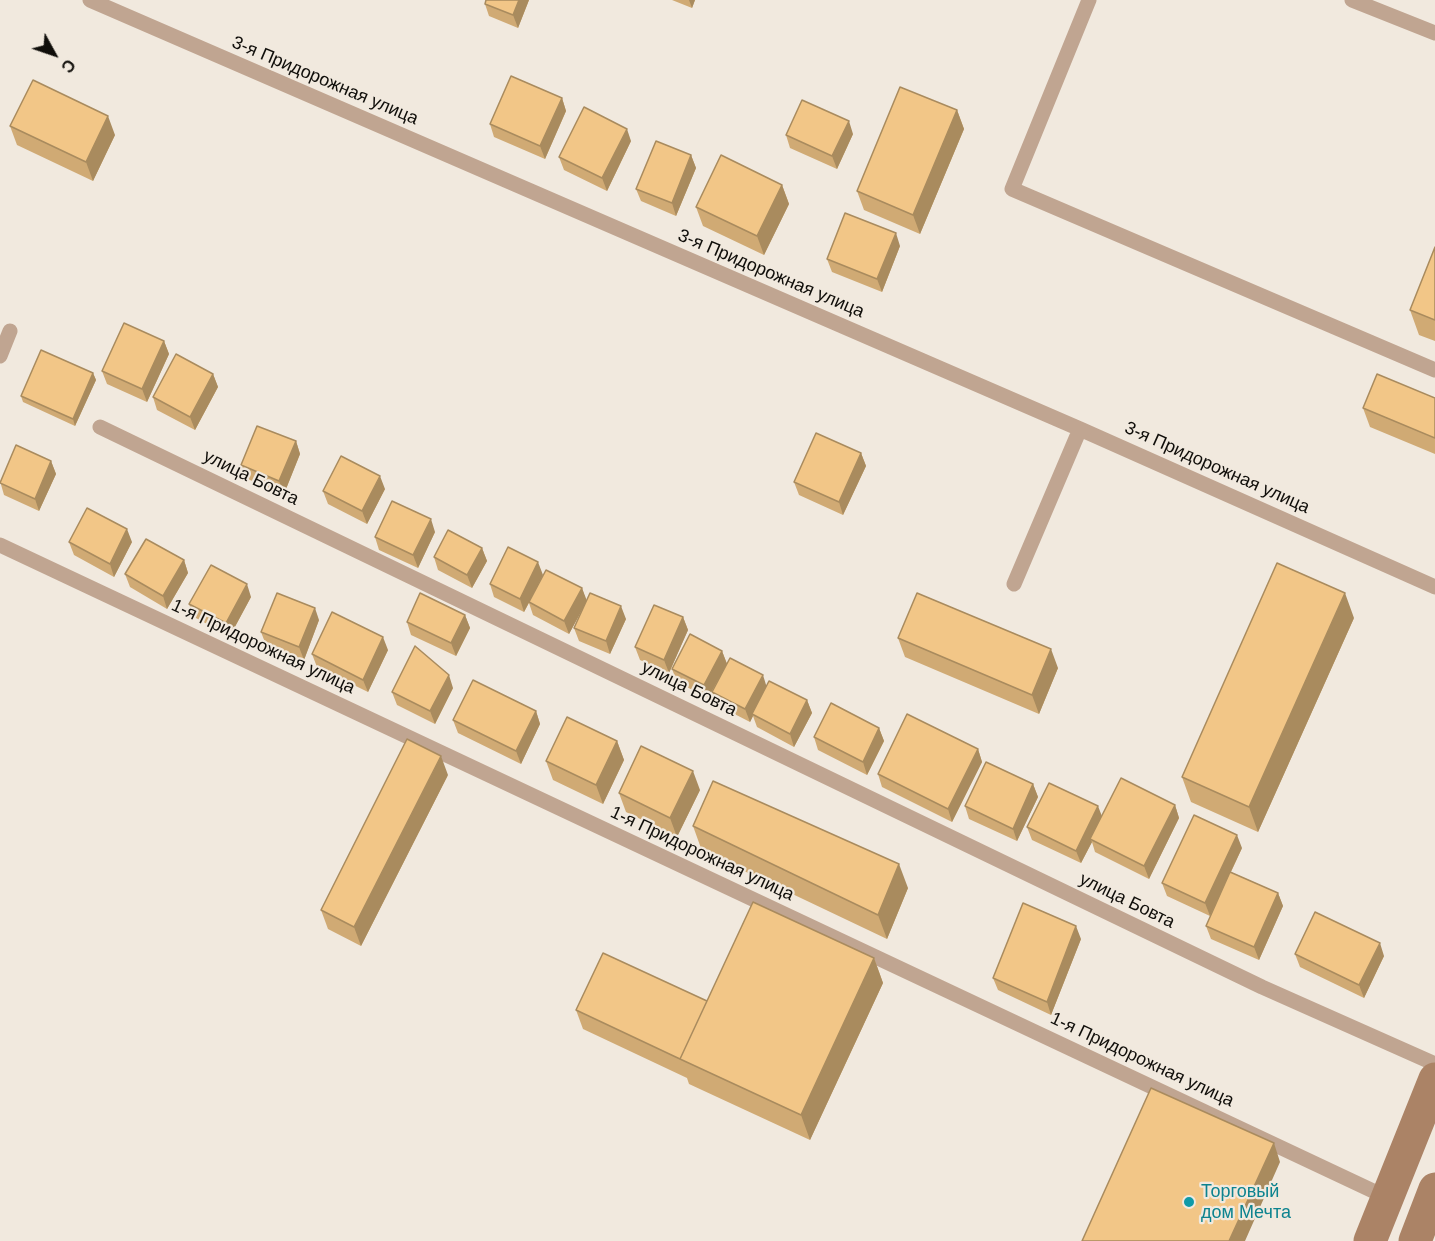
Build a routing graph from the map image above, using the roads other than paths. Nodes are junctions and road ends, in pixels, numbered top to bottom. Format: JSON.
{"nodes":[{"id":1,"x":90,"y":0,"type":"edge"},
{"id":2,"x":1089,"y":0,"type":"edge"},
{"id":3,"x":1352,"y":0,"type":"edge"},
{"id":4,"x":1435,"y":33,"type":"edge"},
{"id":5,"x":10,"y":331,"type":"dead end"},
{"id":6,"x":0,"y":356,"type":"edge"},
{"id":7,"x":1435,"y":370,"type":"edge"},
{"id":8,"x":100,"y":427,"type":"dead end"},
{"id":9,"x":1080,"y":429,"type":"junction"},
{"id":10,"x":0,"y":545,"type":"edge"},
{"id":11,"x":1014,"y":584,"type":"dead end"},
{"id":12,"x":1435,"y":587,"type":"edge"},
{"id":13,"x":1435,"y":1064,"type":"edge"},
{"id":14,"x":1435,"y":1079,"type":"edge"},
{"id":15,"x":1435,"y":1189,"type":"edge"},
{"id":16,"x":1388,"y":1198,"type":"junction"},
{"id":17,"x":1370,"y":1241,"type":"edge"},
{"id":18,"x":1415,"y":1241,"type":"edge"}],
"edges":[{"from":1,"to":9,"type":"lane","name":"3-я Придорожная улица"},
{"from":2,"to":7,"type":"lane"},
{"from":3,"to":4,"type":"lane"},
{"from":5,"to":6,"type":"lane"},
{"from":8,"to":13,"type":"lane","name":"улица Бовта"},
{"from":9,"to":11,"type":"lane"},
{"from":9,"to":12,"type":"lane","name":"3-я Придорожная улица"},
{"from":10,"to":16,"type":"lane","name":"1-я Придорожная улица"},
{"from":14,"to":16,"type":"main road"},
{"from":15,"to":18,"type":"main road"},
{"from":16,"to":17,"type":"main road"}]}
